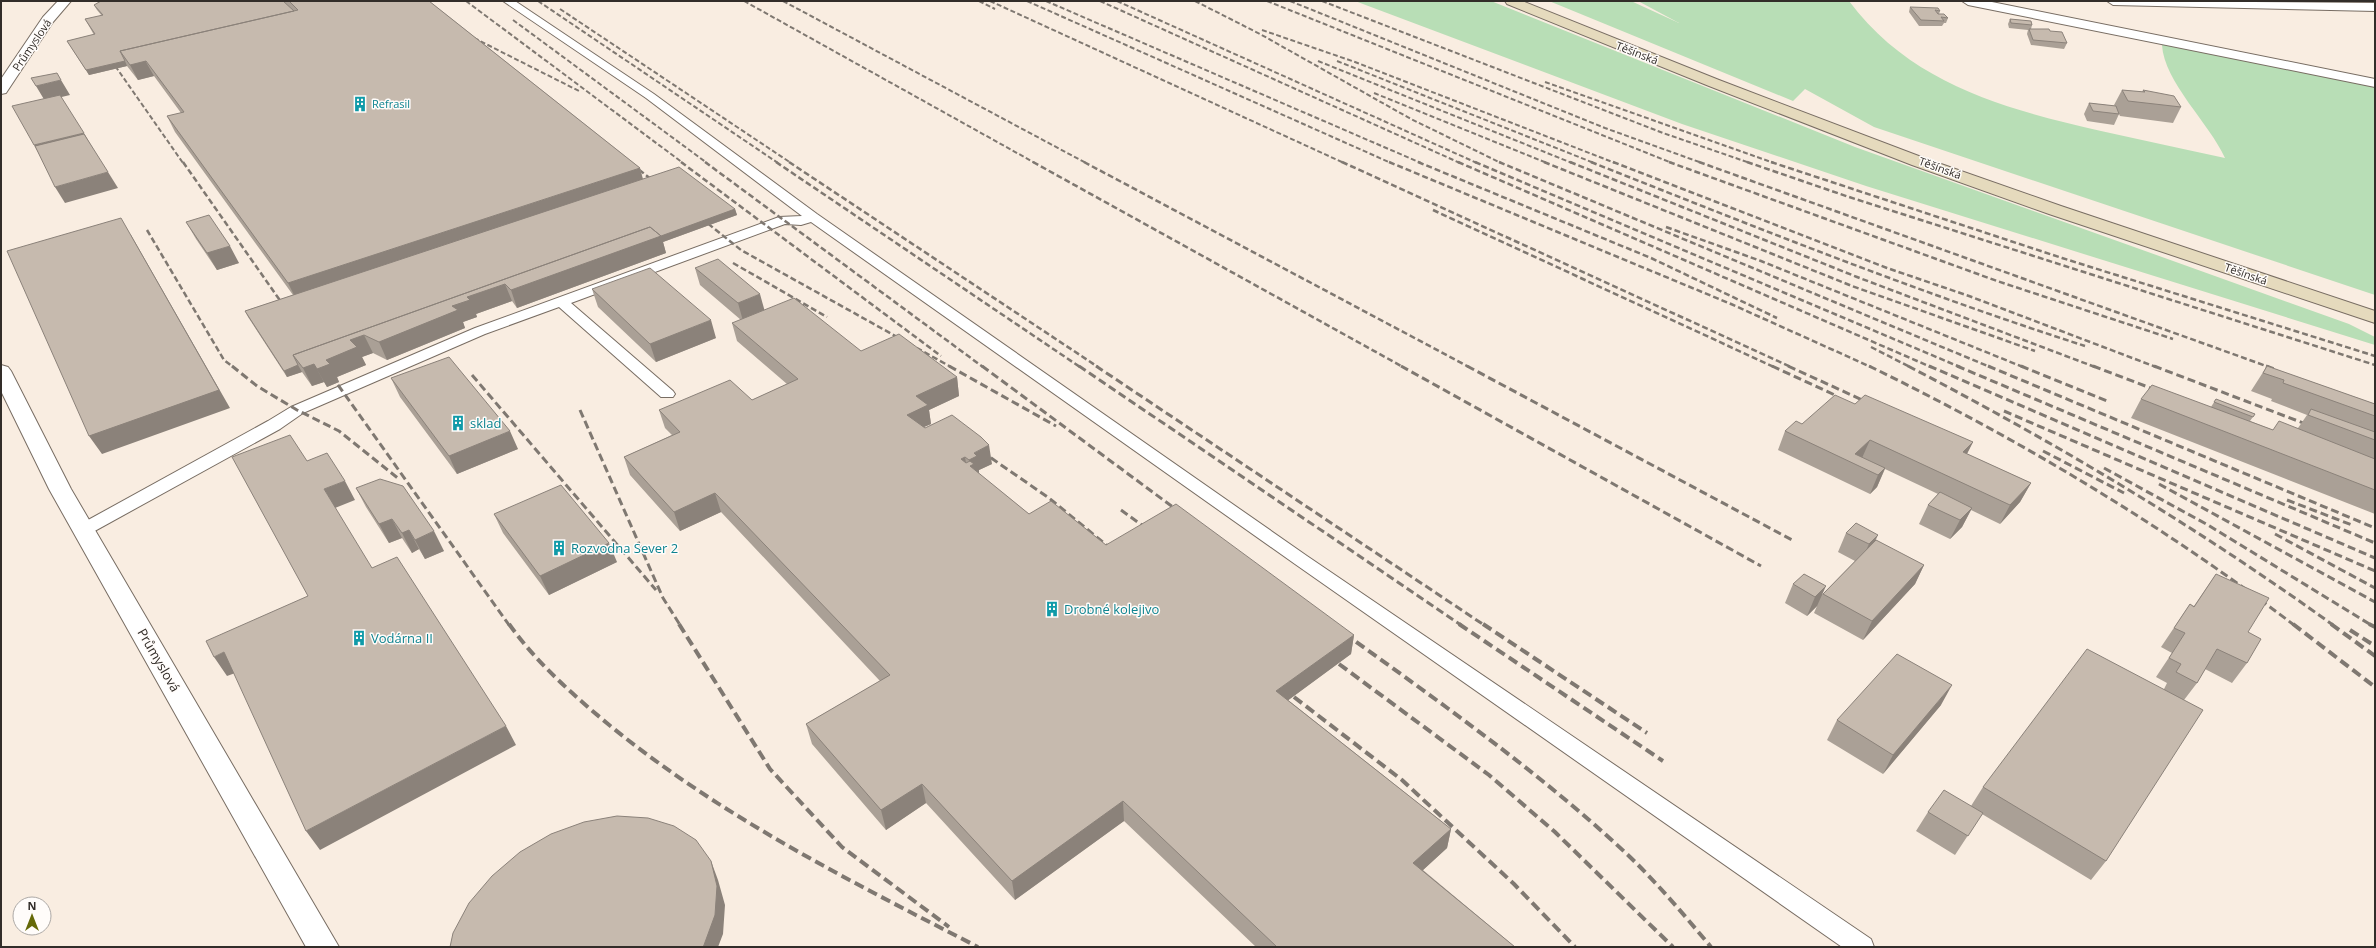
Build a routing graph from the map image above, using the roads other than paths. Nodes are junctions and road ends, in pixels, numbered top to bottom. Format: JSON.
{"nodes":[{"id":1,"x":64,"y":1,"type":"edge"},
{"id":2,"x":508,"y":1,"type":"edge"},
{"id":3,"x":1511,"y":1,"type":"edge"},
{"id":4,"x":1968,"y":1,"type":"edge"},
{"id":5,"x":2114,"y":1,"type":"edge"},
{"id":6,"x":2375,"y":7,"type":"edge"},
{"id":7,"x":2375,"y":83,"type":"edge"},
{"id":8,"x":1,"y":90,"type":"edge"},
{"id":9,"x":812,"y":216,"type":"junction"},
{"id":10,"x":560,"y":301,"type":"junction"},
{"id":11,"x":2375,"y":317,"type":"edge"},
{"id":12,"x":1,"y":371,"type":"edge"},
{"id":13,"x":667,"y":394,"type":"dead end"},
{"id":14,"x":85,"y":529,"type":"junction"},
{"id":15,"x":323,"y":947,"type":"edge"},
{"id":16,"x":1862,"y":947,"type":"edge"}],
"edges":[{"from":1,"to":8,"type":"street","name":"Průmyslová"},
{"from":2,"to":9,"type":"lane"},
{"from":3,"to":11,"type":"main road","name":"Těšínská"},
{"from":4,"to":7,"type":"street"},
{"from":5,"to":6,"type":"street"},
{"from":9,"to":10,"type":"lane"},
{"from":9,"to":16,"type":"lane"},
{"from":10,"to":13,"type":"lane"},
{"from":10,"to":14,"type":"lane"},
{"from":12,"to":14,"type":"street","name":"Průmyslová"},
{"from":14,"to":15,"type":"street","name":"Průmyslová"}]}
